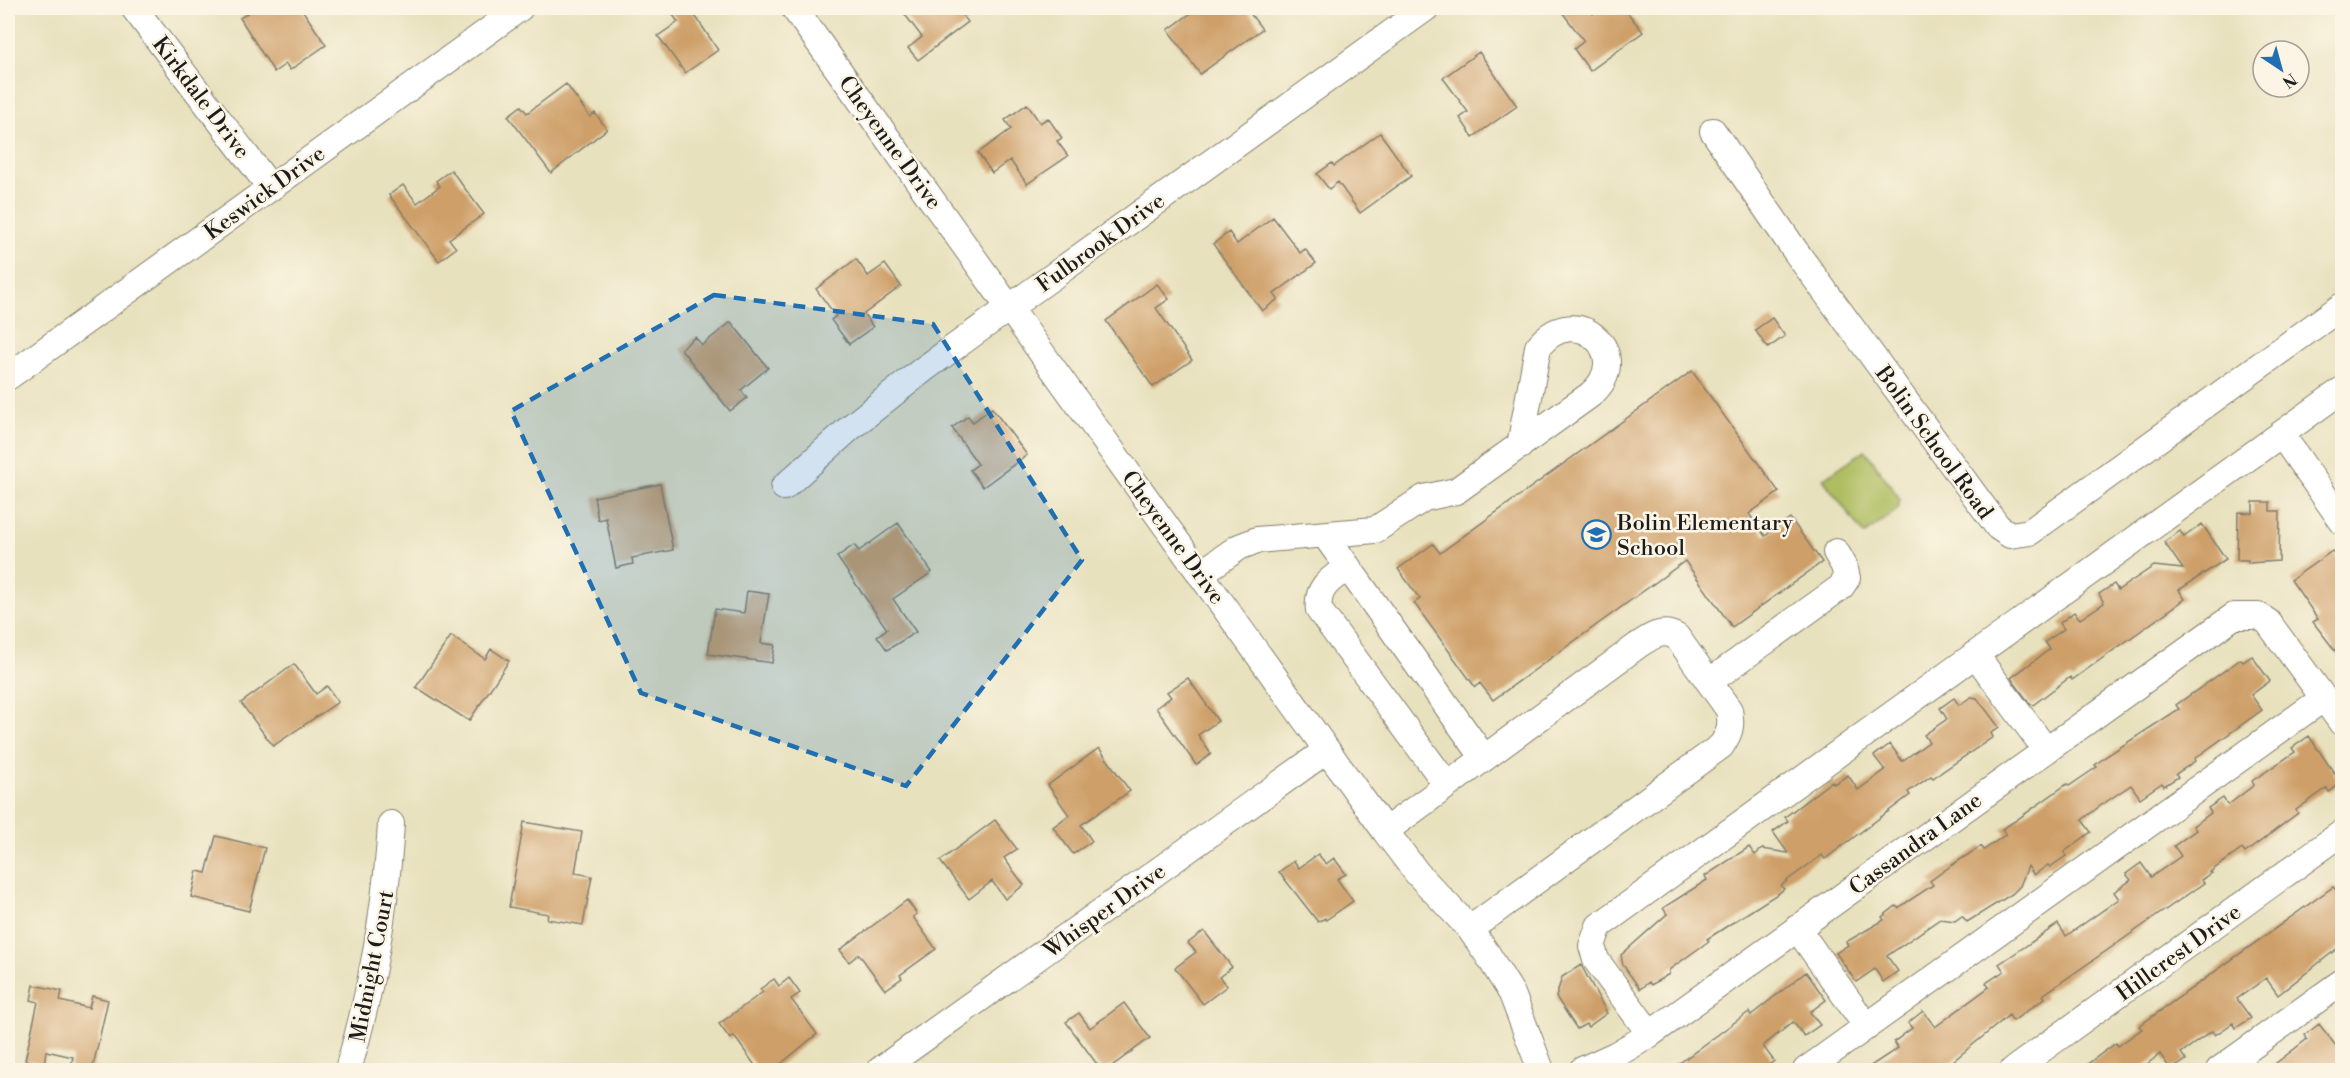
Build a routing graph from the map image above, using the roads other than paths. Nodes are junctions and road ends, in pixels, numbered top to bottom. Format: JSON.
{"nodes":[{"id":1,"x":134,"y":8,"type":"edge"},
{"id":2,"x":520,"y":8,"type":"edge"},
{"id":3,"x":794,"y":8,"type":"edge"},
{"id":4,"x":1426,"y":8,"type":"edge"},
{"id":5,"x":1713,"y":131,"type":"dead end"},
{"id":6,"x":270,"y":187,"type":"junction"},
{"id":7,"x":2343,"y":306,"type":"edge"},
{"id":8,"x":1010,"y":307,"type":"junction"},
{"id":9,"x":8,"y":377,"type":"edge"},
{"id":10,"x":2343,"y":390,"type":"edge"},
{"id":11,"x":2281,"y":434,"type":"junction"},
{"id":12,"x":1520,"y":446,"type":"junction"},
{"id":13,"x":784,"y":487,"type":"dead end"},
{"id":14,"x":2343,"y":521,"type":"edge"},
{"id":15,"x":1325,"y":535,"type":"junction"},
{"id":16,"x":1836,"y":552,"type":"dead end"},
{"id":17,"x":1348,"y":567,"type":"junction"},
{"id":18,"x":1200,"y":574,"type":"junction"},
{"id":19,"x":1975,"y":654,"type":"junction"},
{"id":20,"x":1709,"y":682,"type":"junction"},
{"id":21,"x":2324,"y":698,"type":"junction"},
{"id":22,"x":2343,"y":723,"type":"edge"},
{"id":23,"x":1327,"y":750,"type":"junction"},
{"id":24,"x":2046,"y":750,"type":"junction"},
{"id":25,"x":1484,"y":758,"type":"junction"},
{"id":26,"x":1447,"y":786,"type":"junction"},
{"id":27,"x":391,"y":824,"type":"dead end"},
{"id":28,"x":1385,"y":831,"type":"junction"},
{"id":29,"x":2343,"y":833,"type":"edge"},
{"id":30,"x":1797,"y":928,"type":"junction"},
{"id":31,"x":1470,"y":929,"type":"junction"},
{"id":32,"x":2343,"y":982,"type":"edge"},
{"id":33,"x":1867,"y":1027,"type":"junction"},
{"id":34,"x":1650,"y":1034,"type":"junction"},
{"id":35,"x":348,"y":1071,"type":"edge"},
{"id":36,"x":880,"y":1071,"type":"edge"},
{"id":37,"x":1541,"y":1071,"type":"edge"},
{"id":38,"x":1582,"y":1071,"type":"edge"},
{"id":39,"x":1806,"y":1071,"type":"edge"},
{"id":40,"x":2013,"y":1071,"type":"edge"},
{"id":41,"x":2219,"y":1071,"type":"edge"}],
"edges":[{"from":1,"to":6,"type":"street","name":"Kirkdale Drive"},
{"from":2,"to":6,"type":"street","name":"Keswick Drive"},
{"from":3,"to":8,"type":"street","name":"Cheyenne Drive"},
{"from":4,"to":8,"type":"street","name":"Fulbrook Drive"},
{"from":5,"to":7,"type":"street","name":"Bolin School Road"},
{"from":6,"to":9,"type":"street","name":"Keswick Drive"},
{"from":8,"to":13,"type":"street","name":"Fulbrook Drive"},
{"from":8,"to":18,"type":"street","name":"Cheyenne Drive"},
{"from":10,"to":11,"type":"street"},
{"from":11,"to":14,"type":"street"},
{"from":11,"to":19,"type":"street"},
{"from":12,"to":12,"type":"street"},
{"from":12,"to":15,"type":"street"},
{"from":15,"to":17,"type":"street"},
{"from":15,"to":18,"type":"street"},
{"from":16,"to":20,"type":"street"},
{"from":17,"to":25,"type":"street"},
{"from":17,"to":26,"type":"street"},
{"from":18,"to":23,"type":"street","name":"Cheyenne Drive"},
{"from":19,"to":24,"type":"street"},
{"from":19,"to":34,"type":"street"},
{"from":20,"to":25,"type":"street"},
{"from":20,"to":31,"type":"street"},
{"from":21,"to":22,"type":"street"},
{"from":21,"to":24,"type":"street","name":"Cassandra Lane"},
{"from":21,"to":33,"type":"street"},
{"from":23,"to":28,"type":"street","name":"Cheyenne Drive"},
{"from":23,"to":36,"type":"street","name":"Whisper Drive"},
{"from":24,"to":30,"type":"street","name":"Cassandra Lane"},
{"from":25,"to":26,"type":"street"},
{"from":26,"to":28,"type":"street"},
{"from":27,"to":35,"type":"street","name":"Midnight Court"},
{"from":28,"to":31,"type":"street","name":"Cheyenne Drive"},
{"from":29,"to":40,"type":"street","name":"Hillcrest Drive"},
{"from":30,"to":33,"type":"street"},
{"from":30,"to":34,"type":"street","name":"Cassandra Lane"},
{"from":31,"to":37,"type":"street","name":"Cheyenne Drive"},
{"from":32,"to":41,"type":"street"},
{"from":33,"to":39,"type":"street"},
{"from":34,"to":38,"type":"street","name":"Cassandra Lane"}]}
